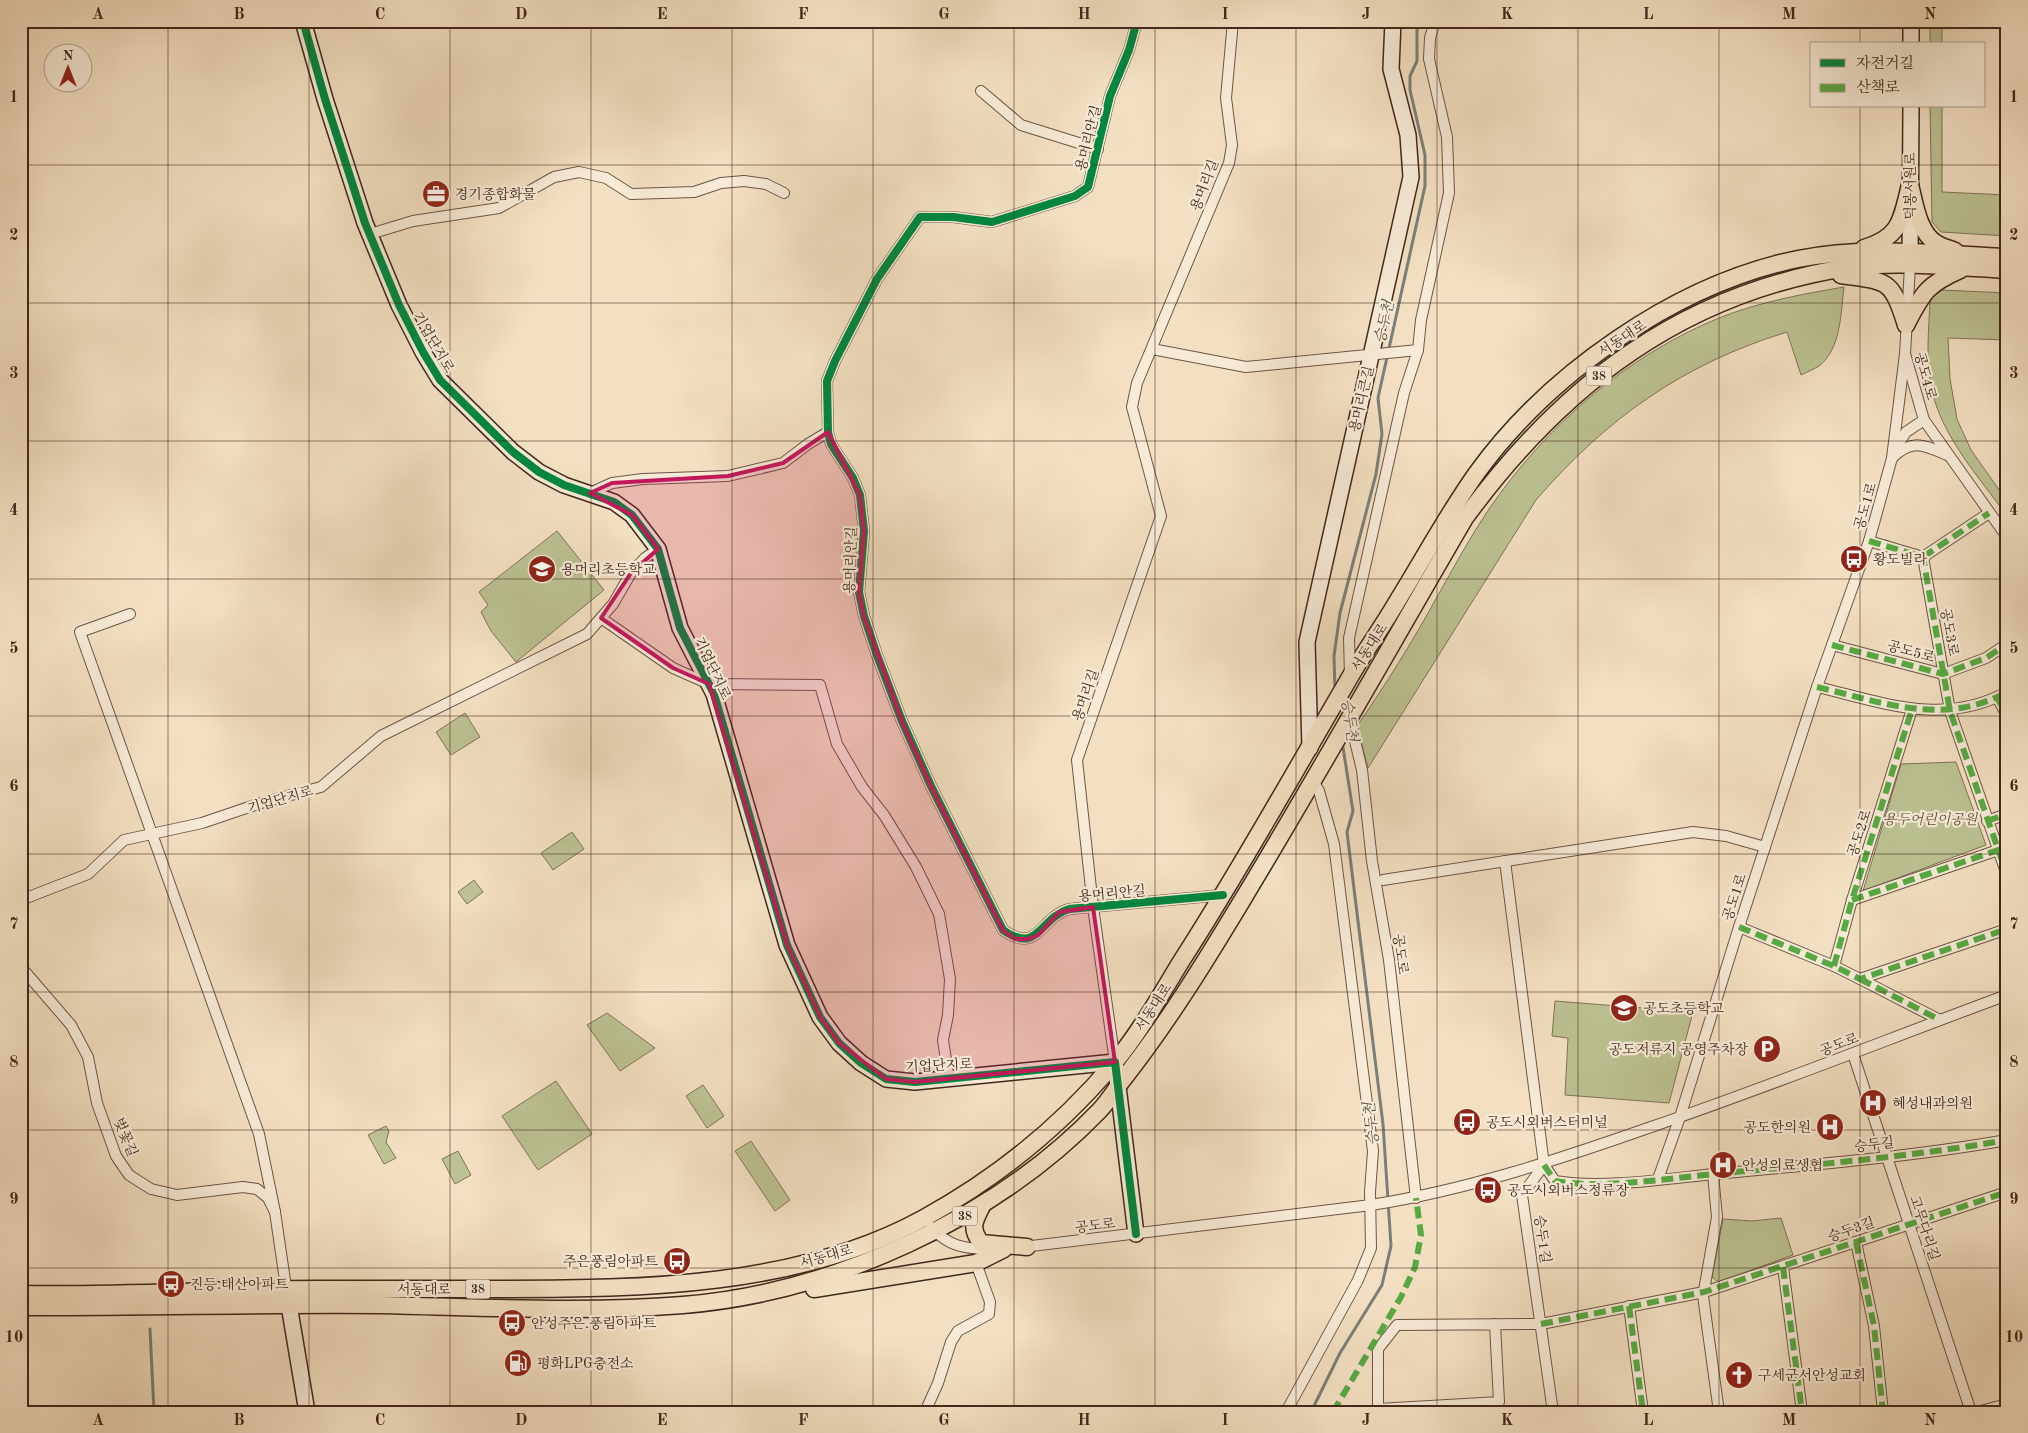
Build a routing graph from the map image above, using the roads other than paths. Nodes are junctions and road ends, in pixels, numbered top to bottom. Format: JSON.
{"nodes":[{"id":1,"x":303,"y":21,"type":"edge"},
{"id":2,"x":1137,"y":21,"type":"edge"},
{"id":3,"x":1233,"y":21,"type":"edge"},
{"id":4,"x":1393,"y":21,"type":"edge"},
{"id":5,"x":1435,"y":21,"type":"edge"},
{"id":6,"x":1911,"y":21,"type":"edge"},
{"id":7,"x":1911,"y":42,"type":"edge"},
{"id":8,"x":981,"y":91,"type":"dead end"},
{"id":9,"x":1911,"y":108,"type":"edge"},
{"id":10,"x":1098,"y":150,"type":"junction"},
{"id":11,"x":1910,"y":185,"type":"junction"},
{"id":12,"x":784,"y":193,"type":"dead end"},
{"id":13,"x":370,"y":234,"type":"junction"},
{"id":14,"x":1850,"y":252,"type":"junction"},
{"id":15,"x":2007,"y":257,"type":"edge"},
{"id":16,"x":1910,"y":259,"type":"junction"},
{"id":17,"x":1966,"y":262,"type":"junction"},
{"id":18,"x":2007,"y":270,"type":"edge"},
{"id":19,"x":1826,"y":272,"type":"junction"},
{"id":20,"x":1906,"y":325,"type":"junction"},
{"id":21,"x":1152,"y":348,"type":"junction"},
{"id":22,"x":1414,"y":350,"type":"junction"},
{"id":23,"x":1376,"y":353,"type":"junction"},
{"id":24,"x":1905,"y":354,"type":"junction"},
{"id":25,"x":1924,"y":420,"type":"junction"},
{"id":26,"x":828,"y":432,"type":"junction"},
{"id":27,"x":1947,"y":455,"type":"junction"},
{"id":28,"x":1892,"y":458,"type":"junction"},
{"id":29,"x":590,"y":493,"type":"junction"},
{"id":30,"x":1989,"y":513,"type":"junction"},
{"id":31,"x":2007,"y":537,"type":"edge"},
{"id":32,"x":1869,"y":541,"type":"junction"},
{"id":33,"x":658,"y":549,"type":"junction"},
{"id":34,"x":1923,"y":557,"type":"junction"},
{"id":35,"x":130,"y":614,"type":"dead end"},
{"id":36,"x":601,"y":618,"type":"junction"},
{"id":37,"x":2007,"y":644,"type":"edge"},
{"id":38,"x":1832,"y":645,"type":"junction"},
{"id":39,"x":1943,"y":674,"type":"junction"},
{"id":40,"x":1348,"y":680,"type":"junction"},
{"id":41,"x":709,"y":684,"type":"junction"},
{"id":42,"x":1817,"y":687,"type":"junction"},
{"id":43,"x":2007,"y":692,"type":"edge"},
{"id":44,"x":1997,"y":697,"type":"junction"},
{"id":45,"x":1912,"y":710,"type":"junction"},
{"id":46,"x":1950,"y":711,"type":"junction"},
{"id":47,"x":2007,"y":716,"type":"edge"},
{"id":48,"x":1347,"y":720,"type":"junction"},
{"id":49,"x":1313,"y":743,"type":"junction"},
{"id":50,"x":1315,"y":774,"type":"junction"},
{"id":51,"x":2007,"y":814,"type":"edge"},
{"id":52,"x":1987,"y":821,"type":"junction"},
{"id":53,"x":152,"y":833,"type":"junction"},
{"id":54,"x":1765,"y":847,"type":"junction"},
{"id":55,"x":2002,"y":849,"type":"edge"},
{"id":56,"x":1505,"y":861,"type":"junction"},
{"id":57,"x":2007,"y":875,"type":"edge"},
{"id":58,"x":1383,"y":880,"type":"dead end"},
{"id":59,"x":1223,"y":895,"type":"junction"},
{"id":60,"x":21,"y":900,"type":"edge"},
{"id":61,"x":1852,"y":900,"type":"junction"},
{"id":62,"x":1093,"y":907,"type":"junction"},
{"id":63,"x":1739,"y":927,"type":"junction"},
{"id":64,"x":2007,"y":929,"type":"edge"},
{"id":65,"x":22,"y":965,"type":"edge"},
{"id":66,"x":1834,"y":966,"type":"junction"},
{"id":67,"x":1860,"y":979,"type":"junction"},
{"id":68,"x":2007,"y":995,"type":"edge"},
{"id":69,"x":1940,"y":1020,"type":"junction"},
{"id":70,"x":1853,"y":1054,"type":"junction"},
{"id":71,"x":1115,"y":1062,"type":"junction"},
{"id":72,"x":949,"y":1079,"type":"junction"},
{"id":73,"x":1120,"y":1084,"type":"junction"},
{"id":74,"x":1680,"y":1117,"type":"junction"},
{"id":75,"x":2007,"y":1140,"type":"edge"},
{"id":76,"x":1887,"y":1156,"type":"junction"},
{"id":77,"x":1544,"y":1165,"type":"junction"},
{"id":78,"x":1713,"y":1174,"type":"junction"},
{"id":79,"x":1658,"y":1179,"type":"junction"},
{"id":80,"x":2007,"y":1192,"type":"edge"},
{"id":81,"x":1411,"y":1199,"type":"junction"},
{"id":82,"x":983,"y":1204,"type":"junction"},
{"id":83,"x":1375,"y":1205,"type":"junction"},
{"id":84,"x":275,"y":1212,"type":"junction"},
{"id":85,"x":924,"y":1218,"type":"junction"},
{"id":86,"x":1909,"y":1224,"type":"junction"},
{"id":87,"x":934,"y":1231,"type":"junction"},
{"id":88,"x":1136,"y":1234,"type":"junction"},
{"id":89,"x":1856,"y":1242,"type":"junction"},
{"id":90,"x":1027,"y":1247,"type":"junction"},
{"id":91,"x":1004,"y":1249,"type":"junction"},
{"id":92,"x":976,"y":1263,"type":"junction"},
{"id":93,"x":1783,"y":1267,"type":"junction"},
{"id":94,"x":286,"y":1289,"type":"junction"},
{"id":95,"x":776,"y":1291,"type":"junction"},
{"id":96,"x":1704,"y":1292,"type":"junction"},
{"id":97,"x":21,"y":1294,"type":"edge"},
{"id":98,"x":289,"y":1305,"type":"junction"},
{"id":99,"x":1628,"y":1306,"type":"junction"},
{"id":100,"x":21,"y":1307,"type":"edge"},
{"id":101,"x":1495,"y":1324,"type":"junction"},
{"id":102,"x":1540,"y":1324,"type":"junction"},
{"id":103,"x":2007,"y":1404,"type":"edge"},
{"id":104,"x":307,"y":1412,"type":"edge"},
{"id":105,"x":925,"y":1412,"type":"edge"},
{"id":106,"x":1286,"y":1412,"type":"edge"},
{"id":107,"x":1553,"y":1412,"type":"edge"},
{"id":108,"x":1643,"y":1412,"type":"edge"},
{"id":109,"x":1719,"y":1412,"type":"edge"},
{"id":110,"x":1802,"y":1412,"type":"edge"},
{"id":111,"x":1883,"y":1412,"type":"edge"},
{"id":112,"x":1971,"y":1412,"type":"edge"},
{"id":113,"x":1977,"y":1412,"type":"edge"}],
"edges":[{"from":1,"to":13,"type":"street","name":"기업단지로"},
{"from":2,"to":10,"type":"street","name":"용머리안길"},
{"from":3,"to":21,"type":"street","name":"용머리길"},
{"from":4,"to":23,"type":"street","name":"용머리큰길"},
{"from":5,"to":22,"type":"street"},
{"from":6,"to":7,"type":"street"},
{"from":8,"to":10,"type":"street","name":"용머리안길"},
{"from":9,"to":11,"type":"street","name":"덕봉서원로"},
{"from":10,"to":26,"type":"street","name":"용머리안길"},
{"from":11,"to":14,"type":"main road"},
{"from":11,"to":16,"type":"street","name":"덕봉서원로"},
{"from":11,"to":17,"type":"main road"},
{"from":12,"to":13,"type":"street"},
{"from":13,"to":29,"type":"street","name":"기업단지로"},
{"from":14,"to":16,"type":"main road","name":"서동대로","number":"38"},
{"from":14,"to":40,"type":"main road","name":"서동대로","number":"38"},
{"from":15,"to":17,"type":"main road","name":"서동대로","number":"38"},
{"from":16,"to":17,"type":"main road","name":"서동대로","number":"38"},
{"from":16,"to":19,"type":"main road","name":"서동대로","number":"38"},
{"from":16,"to":20,"type":"street","name":"공도4로"},
{"from":17,"to":18,"type":"main road","name":"서동대로","number":"38"},
{"from":17,"to":20,"type":"main road"},
{"from":19,"to":20,"type":"main road"},
{"from":19,"to":48,"type":"main road","name":"서동대로","number":"38"},
{"from":20,"to":24,"type":"street","name":"공도4로"},
{"from":21,"to":23,"type":"street"},
{"from":21,"to":62,"type":"street","name":"용머리길"},
{"from":22,"to":23,"type":"street"},
{"from":22,"to":40,"type":"street"},
{"from":23,"to":49,"type":"street","name":"용머리큰길"},
{"from":24,"to":25,"type":"street","name":"공도4로"},
{"from":24,"to":28,"type":"street","name":"공도1로"},
{"from":25,"to":27,"type":"street","name":"공도4로"},
{"from":25,"to":28,"type":"street"},
{"from":26,"to":29,"type":"street"},
{"from":26,"to":62,"type":"street","name":"용머리안길"},
{"from":27,"to":28,"type":"street"},
{"from":27,"to":30,"type":"street","name":"공도4로"},
{"from":28,"to":32,"type":"street","name":"공도1로"},
{"from":29,"to":33,"type":"street","name":"기업단지로"},
{"from":30,"to":31,"type":"street","name":"공도4로"},
{"from":30,"to":34,"type":"street"},
{"from":32,"to":34,"type":"street"},
{"from":32,"to":38,"type":"street","name":"공도1로"},
{"from":33,"to":36,"type":"street","name":"기업단지로"},
{"from":33,"to":41,"type":"street","name":"기업단지로"},
{"from":34,"to":39,"type":"street","name":"공도3로"},
{"from":35,"to":53,"type":"street"},
{"from":36,"to":41,"type":"street"},
{"from":36,"to":53,"type":"street","name":"기업단지로"},
{"from":37,"to":39,"type":"street","name":"공도5로"},
{"from":38,"to":39,"type":"street","name":"공도5로"},
{"from":38,"to":42,"type":"street","name":"공도1로"},
{"from":39,"to":46,"type":"street","name":"공도3로"},
{"from":40,"to":49,"type":"main road","name":"서동대로","number":"38"},
{"from":41,"to":72,"type":"street","name":"기업단지로"},
{"from":41,"to":72,"type":"street","name":"기업단지로"},
{"from":42,"to":45,"type":"street"},
{"from":42,"to":54,"type":"street","name":"공도1로"},
{"from":43,"to":44,"type":"street"},
{"from":44,"to":46,"type":"street"},
{"from":44,"to":47,"type":"street"},
{"from":45,"to":46,"type":"street"},
{"from":45,"to":61,"type":"street","name":"공도2로"},
{"from":46,"to":52,"type":"street","name":"공도3로"},
{"from":48,"to":50,"type":"main road","name":"서동대로","number":"38"},
{"from":48,"to":81,"type":"street","name":"공도로"},
{"from":49,"to":59,"type":"main road","name":"서동대로","number":"38"},
{"from":50,"to":73,"type":"main road","name":"서동대로","number":"38"},
{"from":50,"to":83,"type":"street"},
{"from":51,"to":52,"type":"street"},
{"from":52,"to":55,"type":"street","name":"공도3로"},
{"from":53,"to":60,"type":"street","name":"기업단지로"},
{"from":53,"to":84,"type":"street"},
{"from":54,"to":56,"type":"street"},
{"from":54,"to":63,"type":"street","name":"공도1로"},
{"from":55,"to":57,"type":"street","name":"공도3로"},
{"from":55,"to":61,"type":"street"},
{"from":56,"to":58,"type":"street"},
{"from":56,"to":77,"type":"street"},
{"from":59,"to":62,"type":"street","name":"용머리안길"},
{"from":59,"to":71,"type":"main road","name":"서동대로","number":"38"},
{"from":61,"to":66,"type":"street","name":"공도2로"},
{"from":62,"to":71,"type":"street","name":"용머리길"},
{"from":63,"to":66,"type":"street"},
{"from":63,"to":74,"type":"street","name":"공도1로"},
{"from":64,"to":67,"type":"street"},
{"from":65,"to":84,"type":"street","name":"벚꽃길"},
{"from":66,"to":67,"type":"street"},
{"from":67,"to":69,"type":"street"},
{"from":68,"to":69,"type":"street","name":"공도로"},
{"from":69,"to":70,"type":"street","name":"공도로"},
{"from":70,"to":74,"type":"street","name":"공도로"},
{"from":70,"to":76,"type":"street","name":"고무다리길"},
{"from":71,"to":72,"type":"street","name":"기업단지로"},
{"from":71,"to":73,"type":"street"},
{"from":71,"to":85,"type":"main road","name":"서동대로","number":"38"},
{"from":73,"to":82,"type":"main road","name":"서동대로","number":"38"},
{"from":73,"to":88,"type":"street"},
{"from":74,"to":77,"type":"street","name":"공도로"},
{"from":74,"to":79,"type":"street"},
{"from":75,"to":76,"type":"street","name":"승두길"},
{"from":76,"to":78,"type":"street","name":"승두길"},
{"from":76,"to":86,"type":"street","name":"고무다리길"},
{"from":77,"to":79,"type":"street","name":"승두길"},
{"from":77,"to":81,"type":"street","name":"공도로"},
{"from":77,"to":102,"type":"street","name":"승두1길"},
{"from":78,"to":79,"type":"street","name":"승두길"},
{"from":78,"to":96,"type":"street"},
{"from":80,"to":86,"type":"street","name":"승두3길"},
{"from":81,"to":83,"type":"street","name":"공도로"},
{"from":82,"to":87,"type":"main road","name":"서동대로","number":"38"},
{"from":82,"to":90,"type":"main road"},
{"from":83,"to":88,"type":"street","name":"공도로"},
{"from":83,"to":106,"type":"street"},
{"from":84,"to":94,"type":"street","name":"벚꽃길"},
{"from":85,"to":87,"type":"street","name":"공도로"},
{"from":85,"to":94,"type":"main road","name":"서동대로","number":"38"},
{"from":86,"to":89,"type":"street","name":"승두3길"},
{"from":86,"to":112,"type":"street","name":"고무다리길"},
{"from":87,"to":91,"type":"street","name":"공도로"},
{"from":87,"to":95,"type":"main road","name":"서동대로","number":"38"},
{"from":88,"to":90,"type":"street","name":"공도로"},
{"from":89,"to":93,"type":"street","name":"승두3길"},
{"from":89,"to":111,"type":"street"},
{"from":90,"to":91,"type":"street","name":"공도로"},
{"from":91,"to":92,"type":"main road"},
{"from":92,"to":95,"type":"main road"},
{"from":92,"to":105,"type":"street"},
{"from":93,"to":96,"type":"street","name":"승두3길"},
{"from":93,"to":110,"type":"street"},
{"from":94,"to":97,"type":"main road","name":"서동대로","number":"38"},
{"from":94,"to":98,"type":"street","name":"벚꽃길"},
{"from":95,"to":98,"type":"main road","name":"서동대로","number":"38"},
{"from":96,"to":99,"type":"street"},
{"from":96,"to":109,"type":"street"},
{"from":98,"to":100,"type":"main road","name":"서동대로","number":"38"},
{"from":98,"to":104,"type":"street"},
{"from":99,"to":102,"type":"street"},
{"from":99,"to":108,"type":"street"},
{"from":101,"to":101,"type":"street"},
{"from":101,"to":102,"type":"street"},
{"from":102,"to":107,"type":"street","name":"승두1길"},
{"from":103,"to":113,"type":"street"}]}
